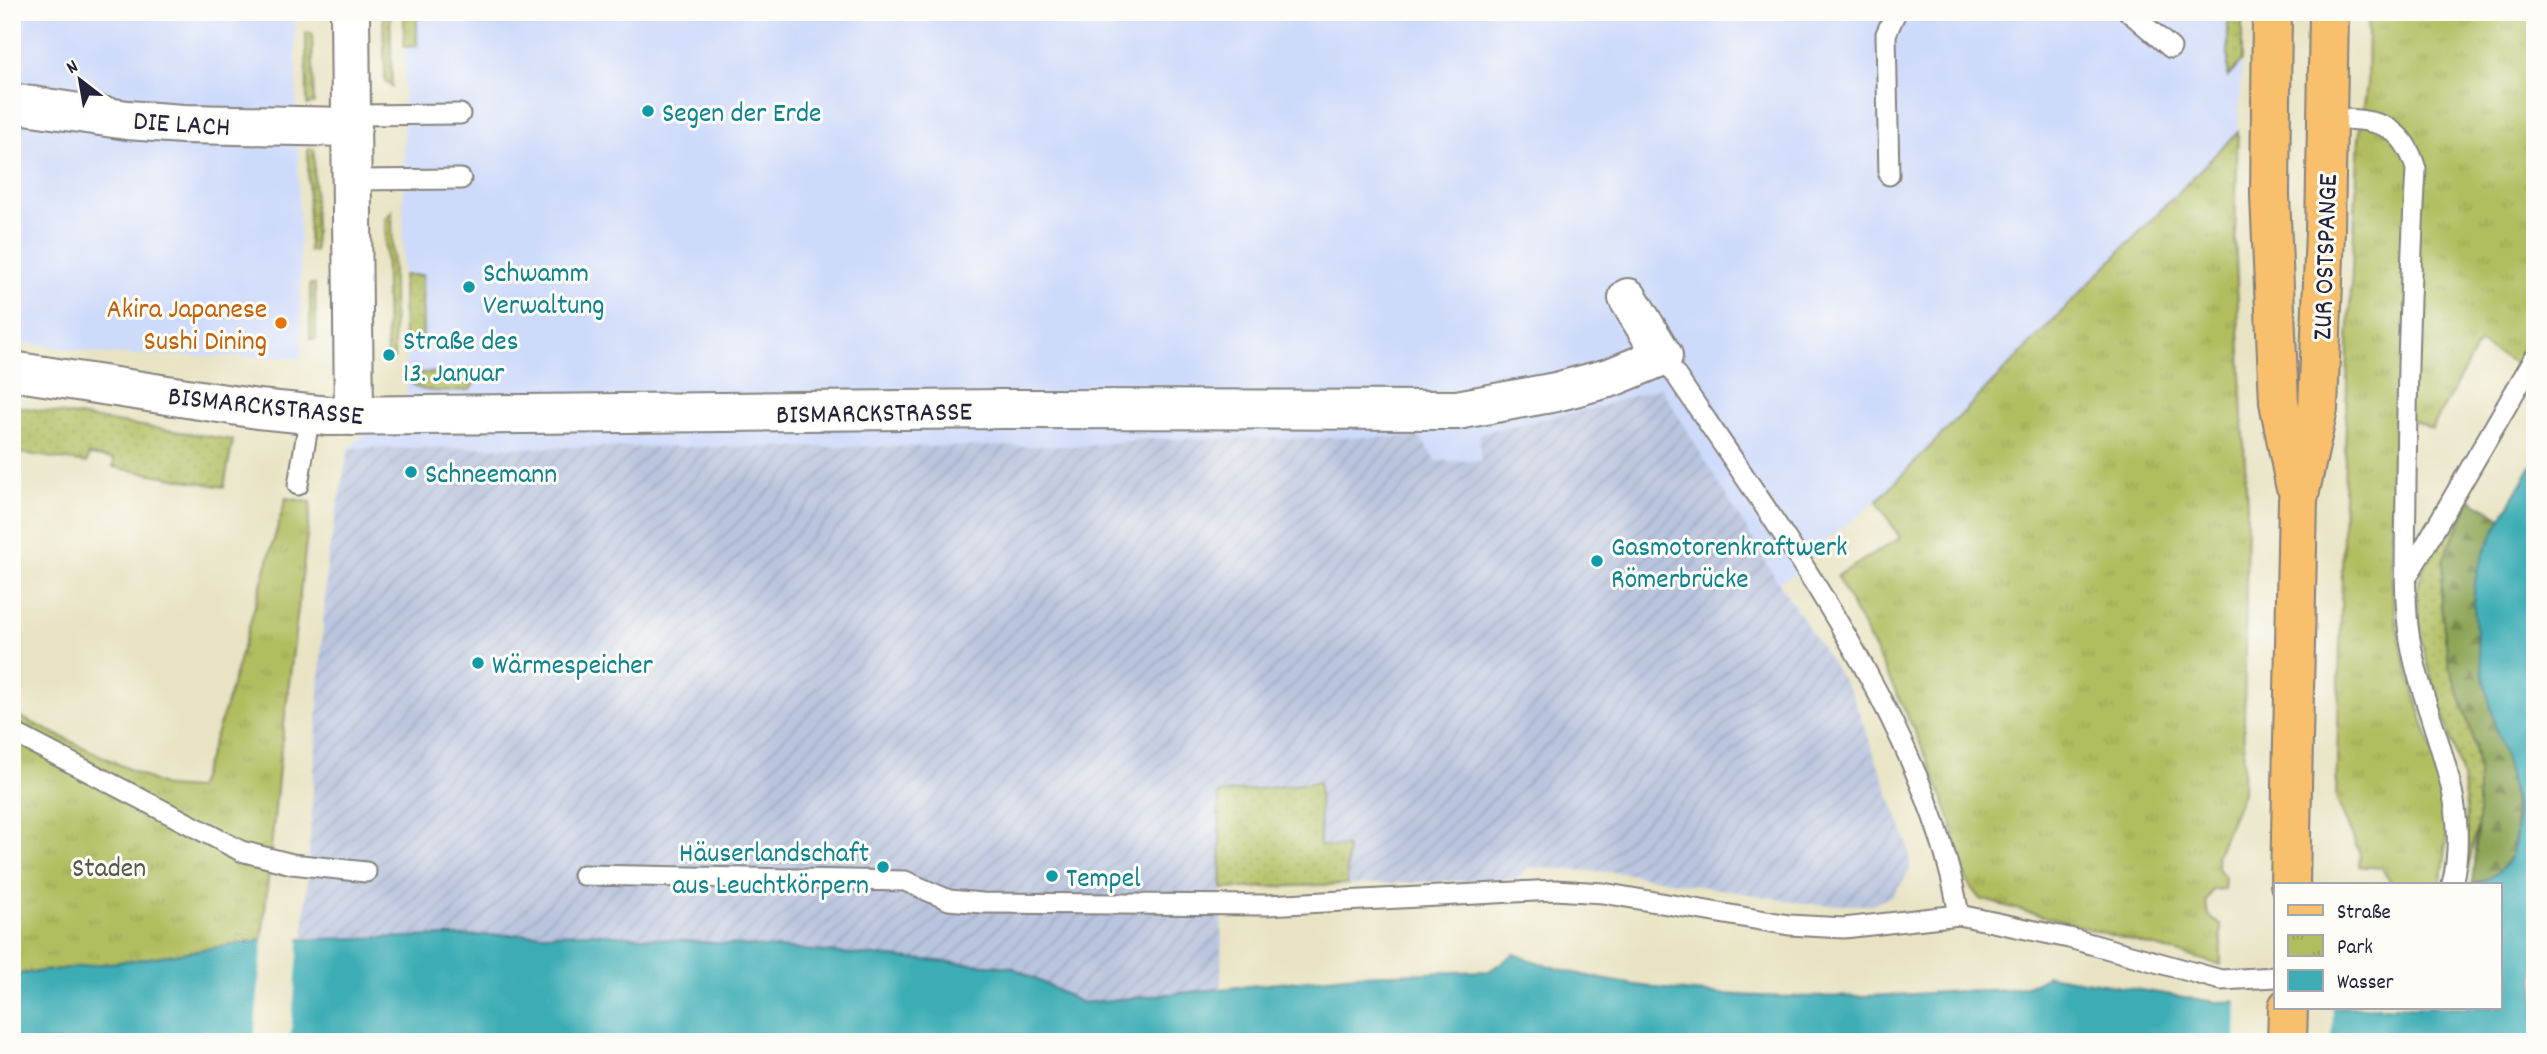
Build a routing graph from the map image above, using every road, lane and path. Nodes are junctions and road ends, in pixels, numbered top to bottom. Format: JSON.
{"nodes":[{"id":1,"x":350,"y":12,"type":"edge"},
{"id":2,"x":1896,"y":12,"type":"edge"},
{"id":3,"x":2129,"y":12,"type":"edge"},
{"id":4,"x":2272,"y":12,"type":"edge"},
{"id":5,"x":2329,"y":12,"type":"edge"},
{"id":6,"x":2171,"y":48,"type":"dead end"},
{"id":7,"x":12,"y":103,"type":"edge"},
{"id":8,"x":460,"y":114,"type":"dead end"},
{"id":9,"x":2328,"y":118,"type":"junction"},
{"id":10,"x":352,"y":121,"type":"junction"},
{"id":11,"x":1889,"y":176,"type":"dead end"},
{"id":12,"x":352,"y":180,"type":"junction"},
{"id":13,"x":461,"y":180,"type":"dead end"},
{"id":14,"x":1628,"y":298,"type":"dead end"},
{"id":15,"x":1663,"y":356,"type":"junction"},
{"id":16,"x":2535,"y":357,"type":"edge"},
{"id":17,"x":12,"y":371,"type":"edge"},
{"id":18,"x":310,"y":415,"type":"junction"},
{"id":19,"x":354,"y":416,"type":"junction"},
{"id":20,"x":298,"y":485,"type":"dead end"},
{"id":21,"x":2298,"y":500,"type":"junction"},
{"id":22,"x":2407,"y":578,"type":"junction"},
{"id":23,"x":12,"y":732,"type":"edge"},
{"id":24,"x":366,"y":872,"type":"dead end"},
{"id":25,"x":583,"y":875,"type":"dead end"},
{"id":26,"x":2290,"y":883,"type":"edge"},
{"id":27,"x":2452,"y":883,"type":"edge"},
{"id":28,"x":1959,"y":915,"type":"junction"},
{"id":29,"x":2274,"y":977,"type":"edge"},
{"id":30,"x":2288,"y":1009,"type":"edge"},
{"id":31,"x":2287,"y":1042,"type":"edge"}],
"edges":[{"from":1,"to":10,"type":"street"},
{"from":2,"to":11,"type":"lane"},
{"from":3,"to":6,"type":"lane"},
{"from":4,"to":21,"type":"main road","name":"ZUR OSTSPANGE"},
{"from":5,"to":9,"type":"main road","name":"ZUR OSTSPANGE"},
{"from":7,"to":10,"type":"street","name":"DIE LACH"},
{"from":8,"to":10,"type":"lane"},
{"from":9,"to":21,"type":"main road","name":"ZUR OSTSPANGE"},
{"from":9,"to":22,"type":"lane"},
{"from":10,"to":12,"type":"street"},
{"from":12,"to":13,"type":"lane"},
{"from":12,"to":19,"type":"street"},
{"from":14,"to":15,"type":"street"},
{"from":15,"to":19,"type":"street","name":"BISMARCKSTRASSE"},
{"from":15,"to":28,"type":"lane"},
{"from":16,"to":22,"type":"lane"},
{"from":17,"to":18,"type":"street","name":"BISMARCKSTRASSE"},
{"from":18,"to":19,"type":"street","name":"BISMARCKSTRASSE"},
{"from":18,"to":20,"type":"lane"},
{"from":21,"to":26,"type":"main road","name":"ZUR OSTSPANGE"},
{"from":22,"to":27,"type":"lane"},
{"from":23,"to":24,"type":"lane"},
{"from":25,"to":28,"type":"lane"},
{"from":28,"to":29,"type":"lane"},
{"from":30,"to":31,"type":"main road"}]}
